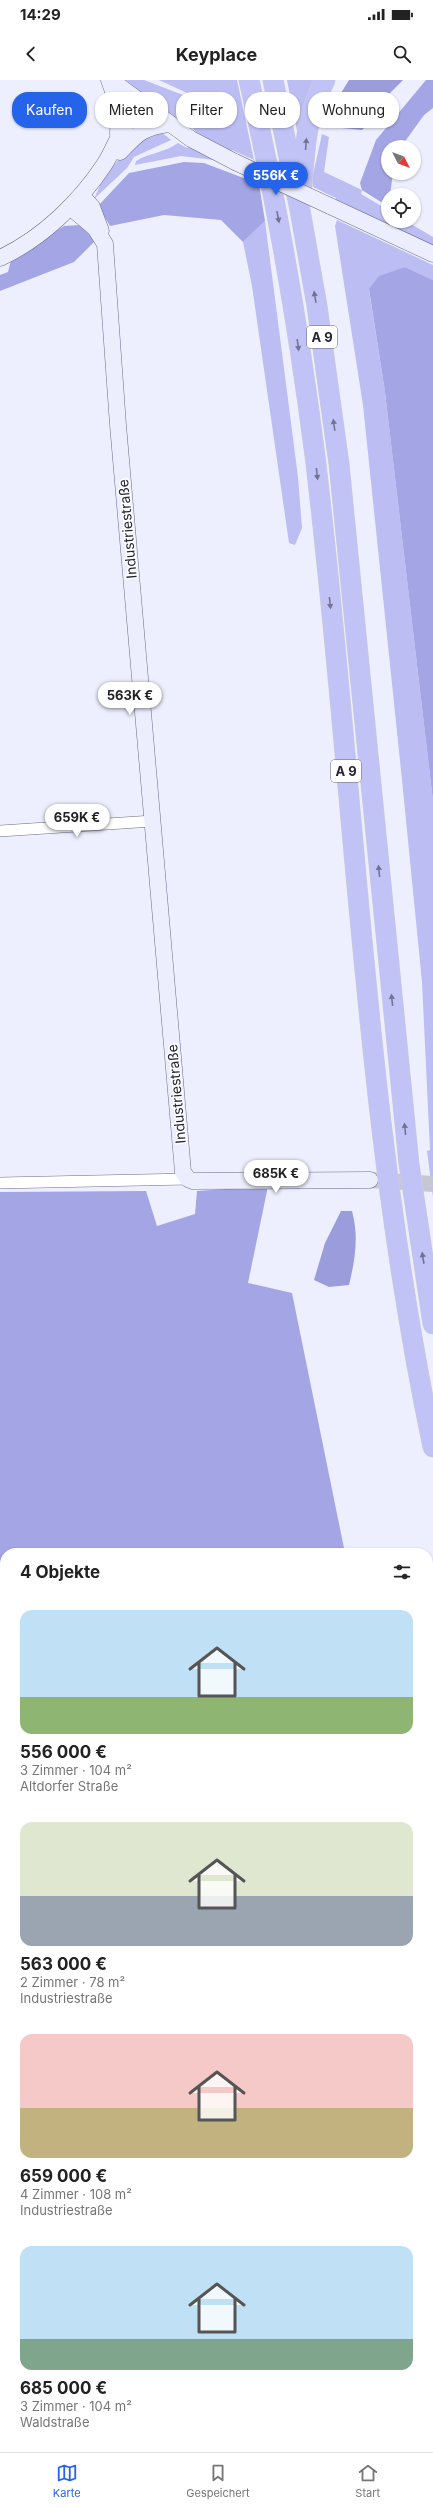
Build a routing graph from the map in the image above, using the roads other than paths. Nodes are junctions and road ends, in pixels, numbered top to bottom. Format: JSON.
{"nodes":[{"id":1,"x":110,"y":80,"type":"edge"},
{"id":2,"x":249,"y":80,"type":"edge"},
{"id":3,"x":273,"y":80,"type":"edge"},
{"id":4,"x":325,"y":80,"type":"edge"},
{"id":5,"x":126,"y":92,"type":"edge"},
{"id":6,"x":170,"y":124,"type":"joint"},
{"id":7,"x":126,"y":128,"type":"edge"},
{"id":8,"x":119,"y":144,"type":"junction"},
{"id":9,"x":76,"y":201,"type":"junction"},
{"id":10,"x":300,"y":210,"type":"junction"},
{"id":11,"x":433,"y":254,"type":"edge"},
{"id":12,"x":0,"y":258,"type":"edge"},
{"id":13,"x":153,"y":821,"type":"junction"},
{"id":14,"x":0,"y":831,"type":"edge"},
{"id":15,"x":188,"y":1179,"type":"junction"},
{"id":16,"x":370,"y":1180,"type":"tunnel mouth"},
{"id":17,"x":0,"y":1183,"type":"edge"},
{"id":18,"x":433,"y":1324,"type":"edge"},
{"id":19,"x":433,"y":1447,"type":"edge"}],
"edges":[{"from":1,"to":5,"type":"street"},
{"from":1,"to":8,"type":"street"},
{"from":2,"to":19,"type":"highway","number":"A 9","one_way":true},
{"from":3,"to":10,"type":"highway","number":"A 9"},
{"from":10,"to":4,"type":"highway","one_way":true},
{"from":6,"to":8,"type":"street"},
{"from":6,"to":11,"type":"street","bridge":true},
{"from":7,"to":8,"type":"street"},
{"from":8,"to":9,"type":"street"},
{"from":9,"to":12,"type":"street"},
{"from":9,"to":13,"type":"street","name":"Industriestraße"},
{"from":18,"to":10,"type":"highway","number":"A 9","one_way":true},
{"from":13,"to":14,"type":"street"},
{"from":13,"to":15,"type":"street","name":"Industriestraße"},
{"from":15,"to":16,"type":"street"},
{"from":15,"to":17,"type":"street"}]}
